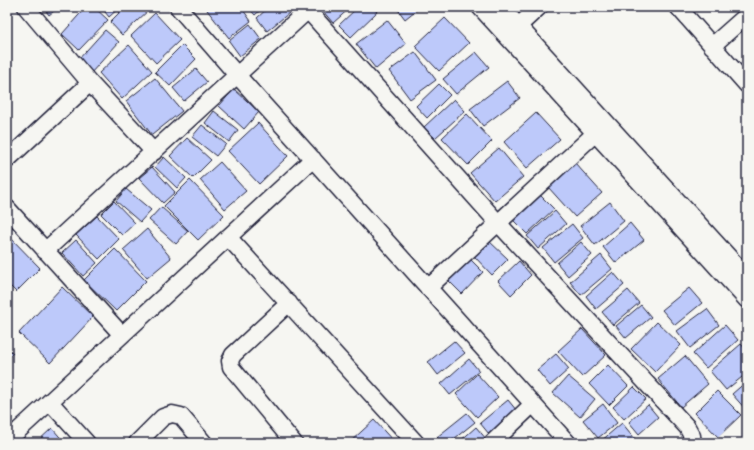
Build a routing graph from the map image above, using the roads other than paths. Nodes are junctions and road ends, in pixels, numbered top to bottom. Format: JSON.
{"nodes":[{"id":1,"x":26,"y":7,"type":"edge"},
{"id":2,"x":178,"y":7,"type":"edge"},
{"id":3,"x":480,"y":7,"type":"edge"},
{"id":4,"x":501,"y":7,"type":"edge"},
{"id":5,"x":539,"y":7,"type":"edge"},
{"id":6,"x":678,"y":7,"type":"edge"},
{"id":7,"x":306,"y":9,"type":"edge"},
{"id":8,"x":747,"y":15,"type":"edge"},
{"id":9,"x":512,"y":31,"type":"junction"},
{"id":10,"x":712,"y":46,"type":"junction"},
{"id":11,"x":237,"y":76,"type":"junction"},
{"id":12,"x":90,"y":83,"type":"junction"},
{"id":13,"x":747,"y":85,"type":"edge"},
{"id":14,"x":601,"y":128,"type":"junction"},
{"id":15,"x":154,"y":152,"type":"junction"},
{"id":16,"x":7,"y":160,"type":"edge"},
{"id":17,"x":312,"y":160,"type":"junction"},
{"id":18,"x":7,"y":208,"type":"edge"},
{"id":19,"x":498,"y":222,"type":"junction"},
{"id":20,"x":228,"y":237,"type":"junction"},
{"id":21,"x":45,"y":251,"type":"junction"},
{"id":22,"x":747,"y":277,"type":"edge"},
{"id":23,"x":428,"y":288,"type":"junction"},
{"id":24,"x":747,"y":300,"type":"edge"},
{"id":25,"x":288,"y":303,"type":"junction"},
{"id":26,"x":122,"y":335,"type":"junction"},
{"id":27,"x":50,"y":402,"type":"junction"},
{"id":28,"x":533,"y":404,"type":"junction"},
{"id":29,"x":7,"y":441,"type":"edge"},
{"id":30,"x":87,"y":443,"type":"edge"},
{"id":31,"x":137,"y":443,"type":"edge"},
{"id":32,"x":204,"y":443,"type":"edge"},
{"id":33,"x":294,"y":443,"type":"edge"},
{"id":34,"x":416,"y":443,"type":"edge"},
{"id":35,"x":492,"y":443,"type":"edge"},
{"id":36,"x":568,"y":443,"type":"edge"},
{"id":37,"x":694,"y":443,"type":"edge"}],
"edges":[{"from":1,"to":12,"type":"street"},
{"from":2,"to":11,"type":"street"},
{"from":3,"to":9,"type":"street"},
{"from":4,"to":9,"type":"street"},
{"from":5,"to":9,"type":"street"},
{"from":6,"to":10,"type":"street"},
{"from":7,"to":11,"type":"street"},
{"from":7,"to":19,"type":"street"},
{"from":8,"to":10,"type":"street"},
{"from":9,"to":14,"type":"street"},
{"from":10,"to":13,"type":"street"},
{"from":11,"to":15,"type":"street"},
{"from":11,"to":17,"type":"street"},
{"from":12,"to":15,"type":"street"},
{"from":12,"to":16,"type":"street"},
{"from":14,"to":19,"type":"street"},
{"from":14,"to":22,"type":"street"},
{"from":14,"to":24,"type":"street"},
{"from":15,"to":21,"type":"street"},
{"from":17,"to":20,"type":"street"},
{"from":17,"to":23,"type":"street"},
{"from":18,"to":21,"type":"street"},
{"from":19,"to":23,"type":"street"},
{"from":19,"to":37,"type":"street"},
{"from":20,"to":25,"type":"street"},
{"from":20,"to":26,"type":"street"},
{"from":21,"to":26,"type":"street"},
{"from":23,"to":28,"type":"street"},
{"from":25,"to":33,"type":"street"},
{"from":25,"to":34,"type":"street"},
{"from":26,"to":27,"type":"street"},
{"from":27,"to":29,"type":"street"},
{"from":27,"to":30,"type":"street"},
{"from":28,"to":35,"type":"street"},
{"from":28,"to":36,"type":"street"},
{"from":31,"to":32,"type":"street"}]}
